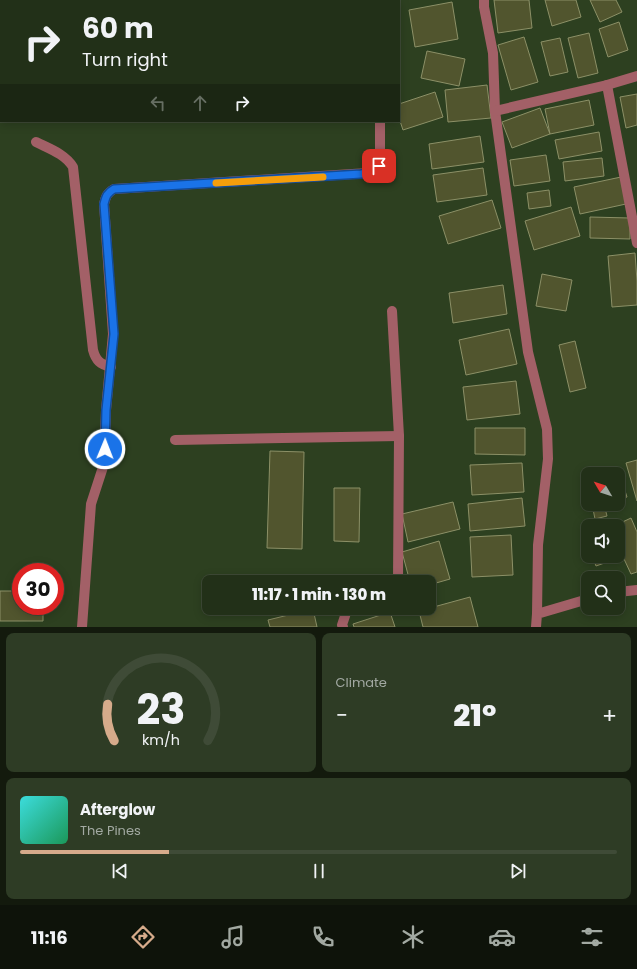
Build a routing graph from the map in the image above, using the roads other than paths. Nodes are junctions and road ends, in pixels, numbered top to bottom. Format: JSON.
{"nodes":[{"id":1,"x":484,"y":0,"type":"edge"},
{"id":2,"x":637,"y":76,"type":"edge"},
{"id":3,"x":607,"y":85,"type":"junction"},
{"id":4,"x":495,"y":111,"type":"junction"},
{"id":5,"x":380,"y":122,"type":"edge"},
{"id":6,"x":36,"y":142,"type":"dead end"},
{"id":7,"x":637,"y":243,"type":"edge"},
{"id":8,"x":392,"y":311,"type":"dead end"},
{"id":9,"x":111,"y":366,"type":"junction"},
{"id":10,"x":399,"y":436,"type":"junction"},
{"id":11,"x":175,"y":440,"type":"dead end"},
{"id":12,"x":398,"y":575,"type":"edge"},
{"id":13,"x":637,"y":590,"type":"edge"},
{"id":14,"x":625,"y":591,"type":"edge"},
{"id":15,"x":581,"y":601,"type":"edge"},
{"id":16,"x":537,"y":614,"type":"junction"},
{"id":17,"x":345,"y":615,"type":"edge"},
{"id":18,"x":82,"y":627,"type":"edge"},
{"id":19,"x":343,"y":627,"type":"edge"},
{"id":20,"x":536,"y":627,"type":"edge"}],
"edges":[{"from":1,"to":4,"type":"street"},
{"from":2,"to":3,"type":"street"},
{"from":3,"to":4,"type":"street"},
{"from":3,"to":7,"type":"street"},
{"from":4,"to":16,"type":"street"},
{"from":5,"to":9,"type":"street"},
{"from":6,"to":9,"type":"street"},
{"from":8,"to":10,"type":"street"},
{"from":9,"to":18,"type":"street"},
{"from":10,"to":11,"type":"street"},
{"from":10,"to":12,"type":"street"},
{"from":13,"to":14,"type":"street"},
{"from":15,"to":16,"type":"street"},
{"from":16,"to":20,"type":"street"},
{"from":17,"to":19,"type":"street"}]}
